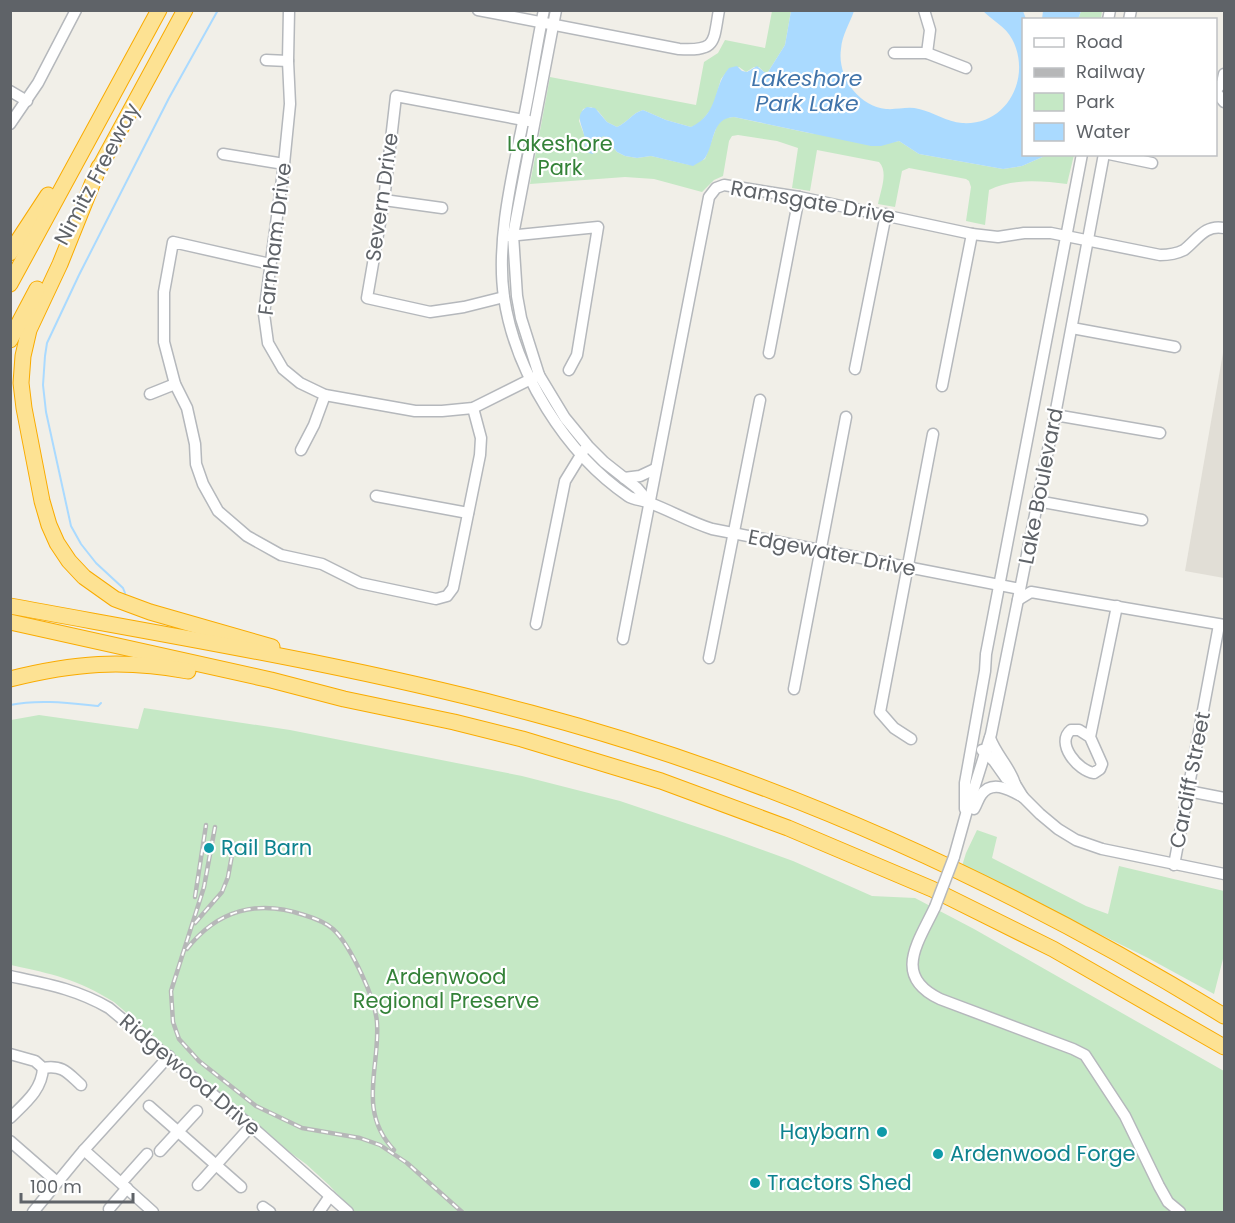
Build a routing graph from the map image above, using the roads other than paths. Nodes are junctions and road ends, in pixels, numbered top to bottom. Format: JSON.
{"nodes":[{"id":1,"x":76,"y":10,"type":"edge"},
{"id":2,"x":159,"y":10,"type":"edge"},
{"id":3,"x":185,"y":10,"type":"edge"},
{"id":4,"x":289,"y":10,"type":"edge"},
{"id":5,"x":478,"y":10,"type":"edge"},
{"id":6,"x":544,"y":10,"type":"edge"},
{"id":7,"x":556,"y":10,"type":"edge"},
{"id":8,"x":719,"y":10,"type":"edge"},
{"id":9,"x":924,"y":10,"type":"edge"},
{"id":10,"x":542,"y":23,"type":"junction"},
{"id":11,"x":553,"y":25,"type":"junction"},
{"id":12,"x":894,"y":53,"type":"dead end"},
{"id":13,"x":927,"y":53,"type":"junction"},
{"id":14,"x":266,"y":60,"type":"dead end"},
{"id":15,"x":288,"y":61,"type":"junction"},
{"id":16,"x":966,"y":68,"type":"dead end"},
{"id":17,"x":1224,"y":74,"type":"edge"},
{"id":18,"x":1217,"y":89,"type":"edge"},
{"id":19,"x":10,"y":91,"type":"edge"},
{"id":20,"x":27,"y":101,"type":"junction"},
{"id":21,"x":106,"y":106,"type":"junction"},
{"id":22,"x":529,"y":121,"type":"junction"},
{"id":23,"x":10,"y":124,"type":"edge"},
{"id":24,"x":224,"y":154,"type":"dead end"},
{"id":25,"x":1082,"y":156,"type":"edge"},
{"id":26,"x":1104,"y":156,"type":"edge"},
{"id":27,"x":1119,"y":156,"type":"edge"},
{"id":28,"x":1152,"y":163,"type":"dead end"},
{"id":29,"x":284,"y":164,"type":"junction"},
{"id":30,"x":99,"y":167,"type":"junction"},
{"id":31,"x":799,"y":197,"type":"junction"},
{"id":32,"x":384,"y":200,"type":"junction"},
{"id":33,"x":442,"y":208,"type":"dead end"},
{"id":34,"x":885,"y":214,"type":"junction"},
{"id":35,"x":1224,"y":228,"type":"edge"},
{"id":36,"x":972,"y":234,"type":"junction"},
{"id":37,"x":509,"y":236,"type":"junction"},
{"id":38,"x":1066,"y":236,"type":"junction"},
{"id":39,"x":1087,"y":240,"type":"junction"},
{"id":40,"x":10,"y":252,"type":"edge"},
{"id":41,"x":270,"y":264,"type":"junction"},
{"id":42,"x":10,"y":284,"type":"edge"},
{"id":43,"x":504,"y":297,"type":"junction"},
{"id":44,"x":1072,"y":328,"type":"junction"},
{"id":45,"x":10,"y":340,"type":"edge"},
{"id":46,"x":1175,"y":347,"type":"dead end"},
{"id":47,"x":769,"y":353,"type":"dead end"},
{"id":48,"x":855,"y":369,"type":"dead end"},
{"id":49,"x":569,"y":370,"type":"dead end"},
{"id":50,"x":535,"y":378,"type":"junction"},
{"id":51,"x":175,"y":384,"type":"junction"},
{"id":52,"x":942,"y":386,"type":"dead end"},
{"id":53,"x":150,"y":394,"type":"dead end"},
{"id":54,"x":325,"y":395,"type":"junction"},
{"id":55,"x":760,"y":400,"type":"dead end"},
{"id":56,"x":473,"y":408,"type":"junction"},
{"id":57,"x":1056,"y":415,"type":"junction"},
{"id":58,"x":846,"y":417,"type":"dead end"},
{"id":59,"x":1160,"y":433,"type":"dead end"},
{"id":60,"x":933,"y":434,"type":"dead end"},
{"id":61,"x":584,"y":449,"type":"junction"},
{"id":62,"x":301,"y":450,"type":"dead end"},
{"id":63,"x":655,"y":469,"type":"junction"},
{"id":64,"x":624,"y":478,"type":"junction"},
{"id":65,"x":375,"y":496,"type":"dead end"},
{"id":66,"x":1037,"y":501,"type":"junction"},
{"id":67,"x":649,"y":502,"type":"junction"},
{"id":68,"x":468,"y":513,"type":"junction"},
{"id":69,"x":1142,"y":520,"type":"dead end"},
{"id":70,"x":734,"y":534,"type":"junction"},
{"id":71,"x":820,"y":551,"type":"junction"},
{"id":72,"x":907,"y":568,"type":"junction"},
{"id":73,"x":999,"y":586,"type":"junction"},
{"id":74,"x":1023,"y":590,"type":"junction"},
{"id":75,"x":1117,"y":606,"type":"junction"},
{"id":76,"x":18,"y":607,"type":"edge"},
{"id":77,"x":536,"y":624,"type":"dead end"},
{"id":78,"x":1222,"y":625,"type":"edge"},
{"id":79,"x":15,"y":626,"type":"edge"},
{"id":80,"x":623,"y":639,"type":"dead end"},
{"id":81,"x":709,"y":658,"type":"dead end"},
{"id":82,"x":371,"y":675,"type":"junction"},
{"id":83,"x":13,"y":678,"type":"edge"},
{"id":84,"x":794,"y":689,"type":"dead end"},
{"id":85,"x":344,"y":699,"type":"junction"},
{"id":86,"x":1090,"y":736,"type":"dead end"},
{"id":87,"x":990,"y":738,"type":"junction"},
{"id":88,"x":911,"y":739,"type":"dead end"},
{"id":89,"x":973,"y":744,"type":"junction"},
{"id":90,"x":986,"y":752,"type":"junction"},
{"id":91,"x":1015,"y":783,"type":"junction"},
{"id":92,"x":1188,"y":790,"type":"junction"},
{"id":93,"x":1023,"y":797,"type":"junction"},
{"id":94,"x":1224,"y":798,"type":"edge"},
{"id":95,"x":966,"y":814,"type":"junction"},
{"id":96,"x":963,"y":826,"type":"junction"},
{"id":97,"x":1174,"y":865,"type":"junction"},
{"id":98,"x":1224,"y":874,"type":"edge"},
{"id":99,"x":1224,"y":880,"type":"edge"},
{"id":100,"x":10,"y":976,"type":"edge"},
{"id":101,"x":1224,"y":1016,"type":"edge"},
{"id":102,"x":1221,"y":1045,"type":"edge"},
{"id":103,"x":10,"y":1054,"type":"edge"},
{"id":104,"x":168,"y":1056,"type":"junction"},
{"id":105,"x":43,"y":1068,"type":"junction"},
{"id":106,"x":81,"y":1085,"type":"dead end"},
{"id":107,"x":149,"y":1106,"type":"dead end"},
{"id":108,"x":197,"y":1111,"type":"dead end"},
{"id":109,"x":10,"y":1118,"type":"edge"},
{"id":110,"x":251,"y":1126,"type":"junction"},
{"id":111,"x":178,"y":1131,"type":"junction"},
{"id":112,"x":10,"y":1142,"type":"edge"},
{"id":113,"x":84,"y":1150,"type":"junction"},
{"id":114,"x":160,"y":1150,"type":"dead end"},
{"id":115,"x":147,"y":1154,"type":"dead end"},
{"id":116,"x":216,"y":1165,"type":"junction"},
{"id":117,"x":57,"y":1182,"type":"junction"},
{"id":118,"x":124,"y":1185,"type":"junction"},
{"id":119,"x":198,"y":1185,"type":"dead end"},
{"id":120,"x":242,"y":1187,"type":"dead end"},
{"id":121,"x":330,"y":1196,"type":"junction"},
{"id":122,"x":110,"y":1209,"type":"dead end"},
{"id":123,"x":38,"y":1211,"type":"edge"},
{"id":124,"x":153,"y":1212,"type":"edge"},
{"id":125,"x":319,"y":1212,"type":"edge"},
{"id":126,"x":348,"y":1212,"type":"edge"},
{"id":127,"x":1180,"y":1212,"type":"edge"}],
"edges":[{"from":1,"to":20,"type":"street"},
{"from":2,"to":21,"type":"highway","name":"Nimitz Freeway"},
{"from":3,"to":30,"type":"highway","name":"Nimitz Freeway"},
{"from":4,"to":15,"type":"street","name":"Farnham Drive"},
{"from":5,"to":10,"type":"street"},
{"from":6,"to":10,"type":"street","name":"Edgewater Drive"},
{"from":7,"to":11,"type":"street","name":"Edgewater Drive"},
{"from":8,"to":11,"type":"street"},
{"from":9,"to":13,"type":"street"},
{"from":10,"to":11,"type":"street"},
{"from":10,"to":22,"type":"street","name":"Edgewater Drive"},
{"from":11,"to":22,"type":"street","name":"Edgewater Drive"},
{"from":12,"to":13,"type":"street"},
{"from":13,"to":16,"type":"street"},
{"from":14,"to":15,"type":"street"},
{"from":15,"to":29,"type":"street","name":"Farnham Drive"},
{"from":17,"to":18,"type":"street"},
{"from":19,"to":20,"type":"street"},
{"from":20,"to":23,"type":"street"},
{"from":21,"to":40,"type":"highway"},
{"from":21,"to":42,"type":"highway","name":"Nimitz Freeway"},
{"from":22,"to":32,"type":"street","name":"Severn Drive"},
{"from":22,"to":37,"type":"street","name":"Edgewater Drive"},
{"from":24,"to":29,"type":"street"},
{"from":25,"to":38,"type":"street","name":"Lake Boulevard"},
{"from":26,"to":39,"type":"street","name":"Lake Boulevard"},
{"from":27,"to":28,"type":"street"},
{"from":29,"to":41,"type":"street","name":"Farnham Drive"},
{"from":30,"to":45,"type":"highway","name":"Nimitz Freeway"},
{"from":30,"to":82,"type":"highway"},
{"from":31,"to":34,"type":"street","name":"Ramsgate Drive"},
{"from":31,"to":47,"type":"street"},
{"from":31,"to":63,"type":"street","name":"Ramsgate Drive"},
{"from":32,"to":33,"type":"street"},
{"from":32,"to":43,"type":"street","name":"Severn Drive"},
{"from":34,"to":36,"type":"street","name":"Ramsgate Drive"},
{"from":34,"to":48,"type":"street"},
{"from":35,"to":39,"type":"street","name":"Ramsgate Drive"},
{"from":36,"to":38,"type":"street","name":"Ramsgate Drive"},
{"from":36,"to":52,"type":"street"},
{"from":37,"to":43,"type":"street","name":"Edgewater Drive"},
{"from":37,"to":49,"type":"street"},
{"from":37,"to":50,"type":"street","name":"Edgewater Drive"},
{"from":38,"to":39,"type":"street","name":"Ramsgate Drive"},
{"from":38,"to":73,"type":"street","name":"Lake Boulevard"},
{"from":39,"to":44,"type":"street","name":"Lake Boulevard"},
{"from":41,"to":51,"type":"street"},
{"from":41,"to":54,"type":"street","name":"Farnham Drive"},
{"from":43,"to":50,"type":"street","name":"Edgewater Drive"},
{"from":44,"to":46,"type":"street"},
{"from":44,"to":57,"type":"street","name":"Lake Boulevard"},
{"from":50,"to":56,"type":"street","name":"Farnham Drive"},
{"from":50,"to":61,"type":"street","name":"Edgewater Drive"},
{"from":51,"to":53,"type":"street"},
{"from":51,"to":68,"type":"street"},
{"from":54,"to":56,"type":"street","name":"Farnham Drive"},
{"from":54,"to":62,"type":"street"},
{"from":55,"to":70,"type":"street"},
{"from":56,"to":68,"type":"street"},
{"from":57,"to":59,"type":"street"},
{"from":57,"to":66,"type":"street","name":"Lake Boulevard"},
{"from":58,"to":71,"type":"street"},
{"from":60,"to":72,"type":"street"},
{"from":61,"to":64,"type":"street","name":"Edgewater Drive"},
{"from":61,"to":67,"type":"street","name":"Edgewater Drive"},
{"from":61,"to":77,"type":"street"},
{"from":63,"to":64,"type":"street"},
{"from":63,"to":67,"type":"street","name":"Ramsgate Drive"},
{"from":64,"to":67,"type":"street","name":"Edgewater Drive"},
{"from":65,"to":68,"type":"street"},
{"from":66,"to":69,"type":"street"},
{"from":66,"to":74,"type":"street","name":"Lake Boulevard"},
{"from":67,"to":70,"type":"street","name":"Edgewater Drive"},
{"from":67,"to":80,"type":"street","name":"Ramsgate Drive"},
{"from":70,"to":71,"type":"street","name":"Edgewater Drive"},
{"from":70,"to":81,"type":"street"},
{"from":71,"to":72,"type":"street","name":"Edgewater Drive"},
{"from":71,"to":84,"type":"street"},
{"from":72,"to":73,"type":"street","name":"Edgewater Drive"},
{"from":72,"to":88,"type":"street"},
{"from":73,"to":74,"type":"street","name":"Edgewater Drive"},
{"from":73,"to":89,"type":"street","name":"Lake Boulevard"},
{"from":74,"to":75,"type":"street","name":"Edgewater Drive"},
{"from":74,"to":87,"type":"street","name":"Lake Boulevard"},
{"from":75,"to":78,"type":"street","name":"Edgewater Drive"},
{"from":75,"to":86,"type":"street"},
{"from":76,"to":79,"type":"highway"},
{"from":76,"to":82,"type":"highway"},
{"from":78,"to":92,"type":"street","name":"Cardiff Street"},
{"from":79,"to":85,"type":"highway"},
{"from":82,"to":101,"type":"highway"},
{"from":83,"to":85,"type":"highway"},
{"from":85,"to":102,"type":"highway"},
{"from":87,"to":90,"type":"street","name":"Lake Boulevard"},
{"from":87,"to":91,"type":"street"},
{"from":89,"to":90,"type":"street"},
{"from":89,"to":95,"type":"street","name":"Lake Boulevard"},
{"from":90,"to":91,"type":"street"},
{"from":90,"to":95,"type":"street","name":"Lake Boulevard"},
{"from":91,"to":93,"type":"street"},
{"from":92,"to":94,"type":"street"},
{"from":92,"to":97,"type":"street","name":"Cardiff Street"},
{"from":93,"to":96,"type":"street"},
{"from":93,"to":97,"type":"street"},
{"from":95,"to":96,"type":"street","name":"Lake Boulevard"},
{"from":96,"to":127,"type":"street","name":"Lake Boulevard","bridge":true},
{"from":97,"to":98,"type":"street"},
{"from":97,"to":99,"type":"street"},
{"from":100,"to":104,"type":"street","name":"Ridgewood Drive"},
{"from":103,"to":105,"type":"street"},
{"from":104,"to":110,"type":"street","name":"Ridgewood Drive"},
{"from":104,"to":113,"type":"street"},
{"from":105,"to":106,"type":"street"},
{"from":105,"to":109,"type":"street"},
{"from":107,"to":111,"type":"street"},
{"from":108,"to":111,"type":"street"},
{"from":110,"to":116,"type":"street"},
{"from":110,"to":121,"type":"street","name":"Ridgewood Drive"},
{"from":111,"to":114,"type":"street"},
{"from":111,"to":116,"type":"street"},
{"from":112,"to":117,"type":"street"},
{"from":113,"to":117,"type":"street"},
{"from":113,"to":118,"type":"street"},
{"from":115,"to":118,"type":"street"},
{"from":116,"to":119,"type":"street"},
{"from":116,"to":120,"type":"street"},
{"from":117,"to":123,"type":"street"},
{"from":118,"to":122,"type":"street"},
{"from":118,"to":124,"type":"street"},
{"from":121,"to":125,"type":"street"},
{"from":121,"to":126,"type":"street","name":"Ridgewood Drive"}]}
